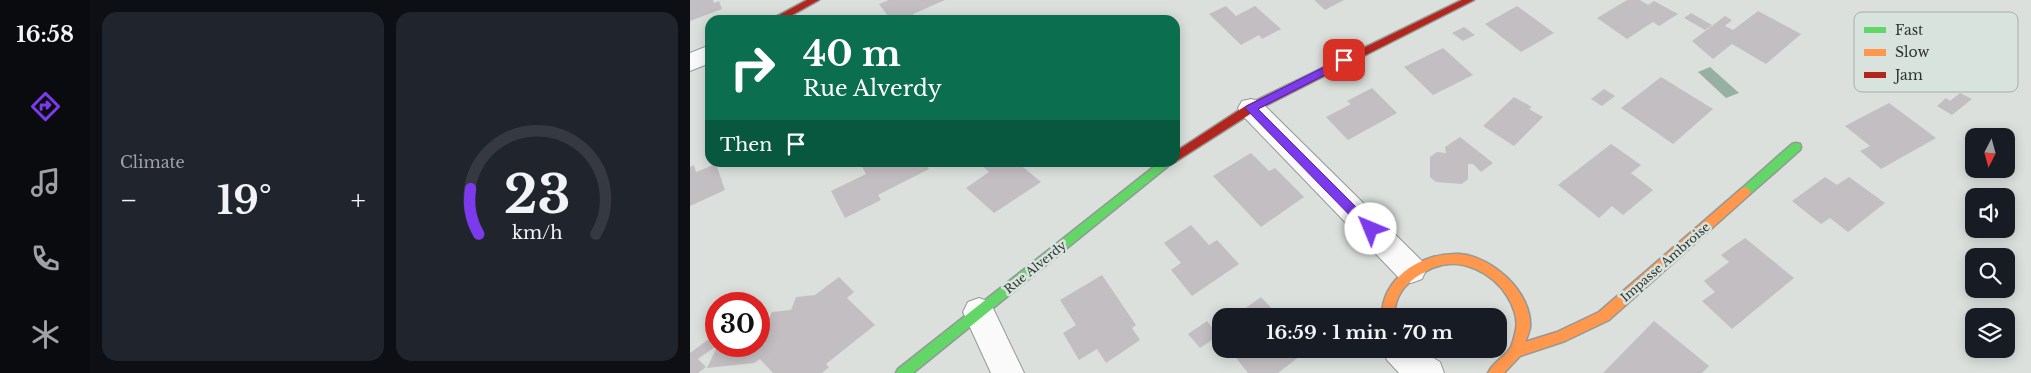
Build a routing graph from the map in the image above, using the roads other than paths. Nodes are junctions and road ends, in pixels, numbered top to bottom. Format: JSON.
{"nodes":[{"id":1,"x":814,"y":0,"type":"edge"},
{"id":2,"x":1469,"y":0,"type":"edge"},
{"id":3,"x":784,"y":15,"type":"edge"},
{"id":4,"x":705,"y":56,"type":"edge"},
{"id":5,"x":690,"y":63,"type":"edge"},
{"id":6,"x":1250,"y":108,"type":"junction"},
{"id":7,"x":1796,"y":147,"type":"dead end"},
{"id":8,"x":1180,"y":155,"type":"edge"},
{"id":9,"x":1162,"y":167,"type":"edge"},
{"id":10,"x":1411,"y":270,"type":"junction"},
{"id":11,"x":1387,"y":308,"type":"edge"},
{"id":12,"x":979,"y":312,"type":"junction"},
{"id":13,"x":1517,"y":351,"type":"junction"},
{"id":14,"x":1406,"y":358,"type":"edge"},
{"id":15,"x":903,"y":373,"type":"edge"},
{"id":16,"x":1008,"y":373,"type":"edge"},
{"id":17,"x":1428,"y":373,"type":"edge"},
{"id":18,"x":1495,"y":373,"type":"edge"}],
"edges":[{"from":1,"to":3,"type":"street"},
{"from":2,"to":6,"type":"street"},
{"from":4,"to":5,"type":"street"},
{"from":6,"to":8,"type":"street"},
{"from":6,"to":10,"type":"street"},
{"from":7,"to":13,"type":"street","name":"Impasse Ambroise"},
{"from":9,"to":12,"type":"street","name":"Rue Alverdy"},
{"from":10,"to":11,"type":"street","name":"Impasse Ambroise"},
{"from":10,"to":13,"type":"street","name":"Impasse Ambroise"},
{"from":12,"to":15,"type":"street","name":"Rue Alverdy"},
{"from":12,"to":16,"type":"street"},
{"from":13,"to":18,"type":"street","name":"Impasse Ambroise"},
{"from":14,"to":17,"type":"street"}]}
